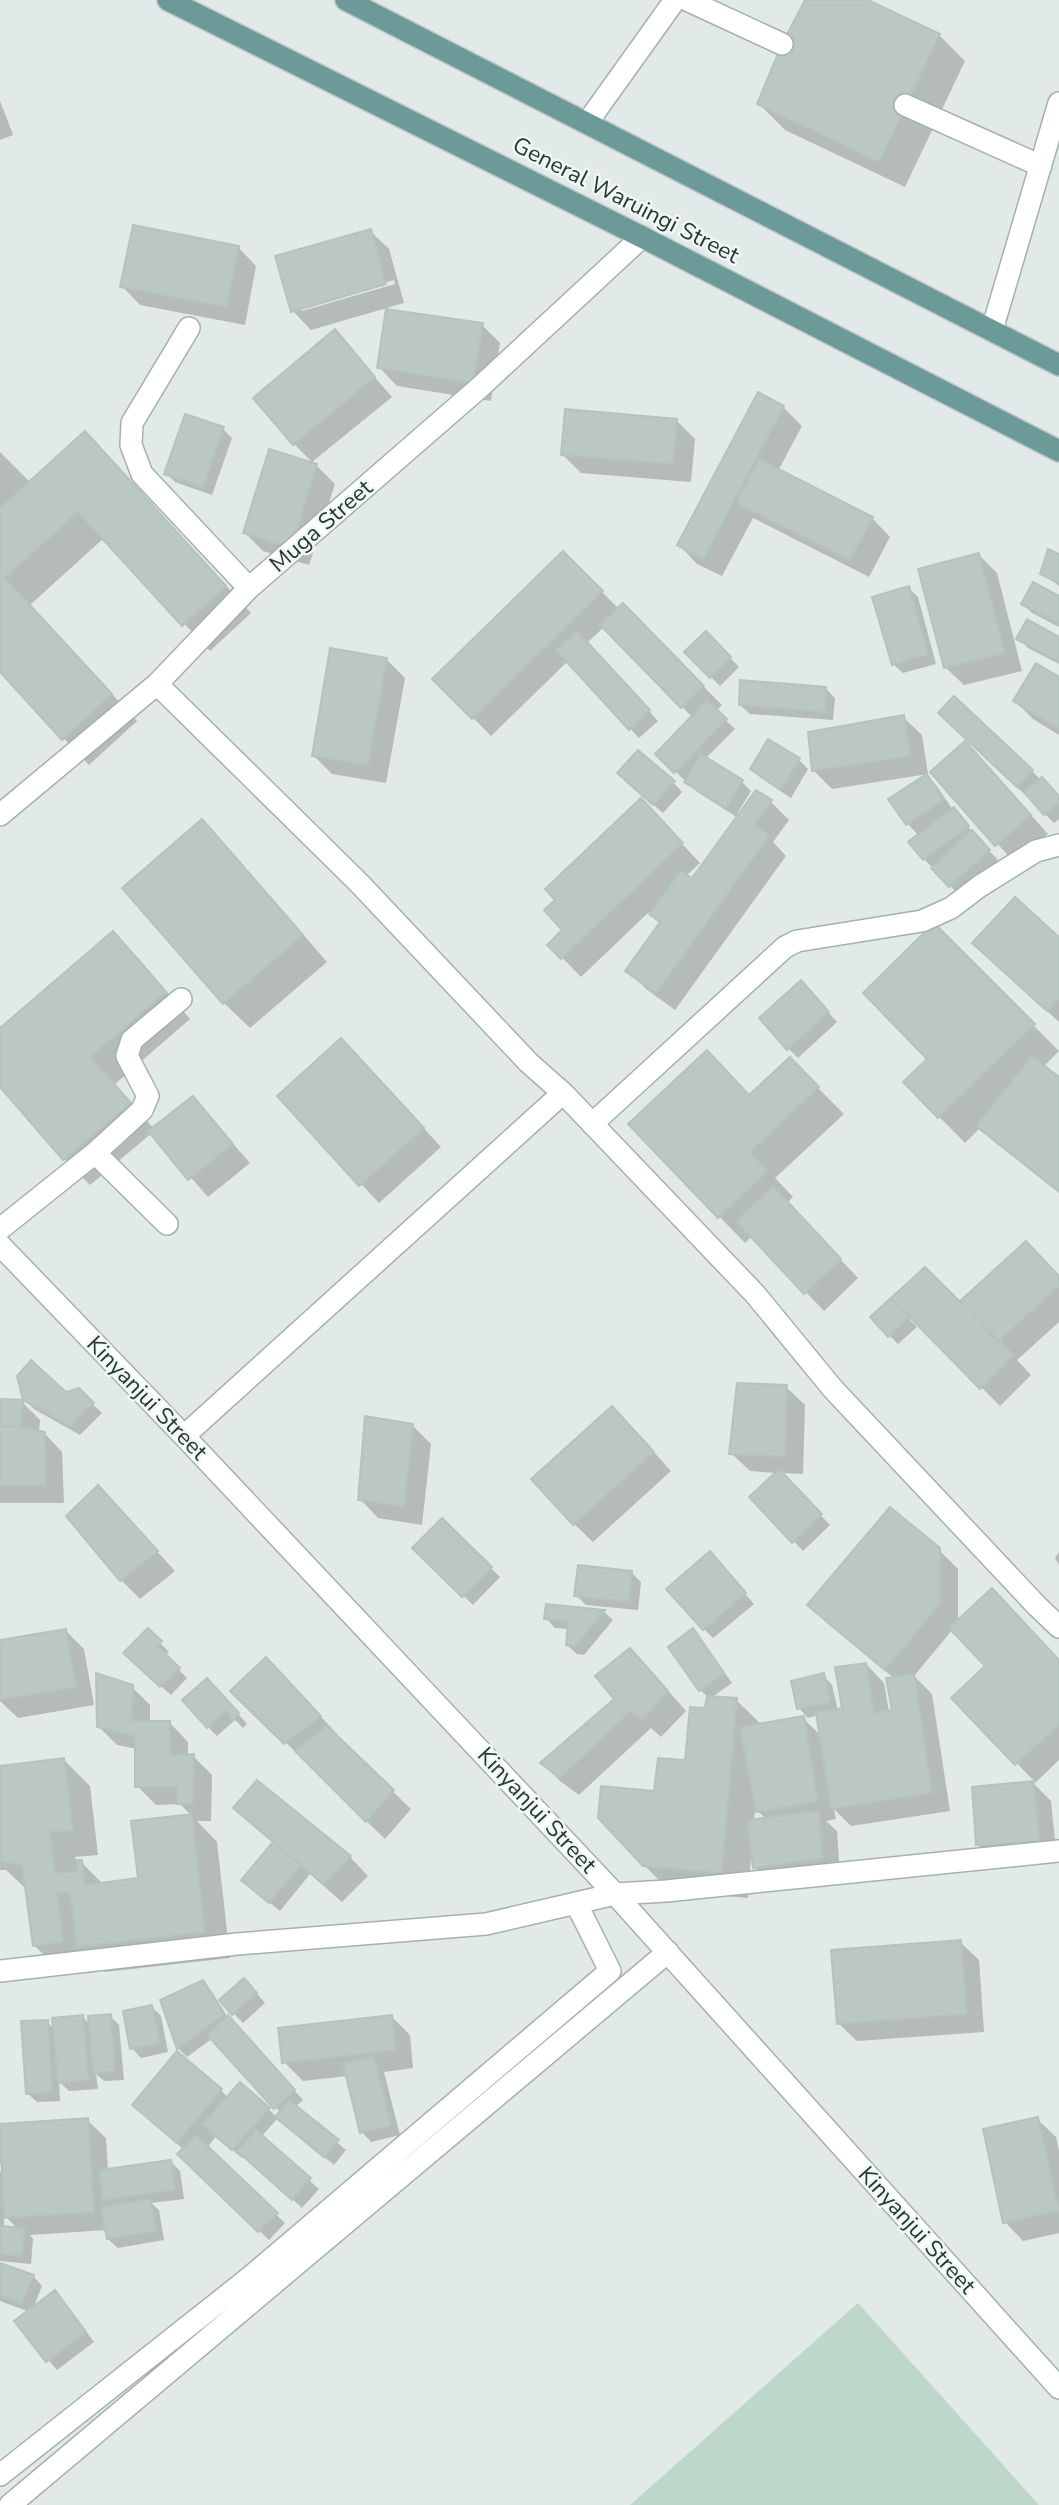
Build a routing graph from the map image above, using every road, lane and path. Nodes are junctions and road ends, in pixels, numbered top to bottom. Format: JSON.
{"nodes":[{"id":1,"x":168,"y":0,"type":"edge"},
{"id":2,"x":346,"y":0,"type":"edge"},
{"id":3,"x":674,"y":0,"type":"edge"},
{"id":4,"x":687,"y":0,"type":"edge"},
{"id":5,"x":782,"y":44,"type":"tunnel mouth"},
{"id":6,"x":1059,"y":103,"type":"edge"},
{"id":7,"x":905,"y":105,"type":"tunnel mouth"},
{"id":8,"x":587,"y":123,"type":"junction"},
{"id":9,"x":1041,"y":166,"type":"junction"},
{"id":10,"x":642,"y":237,"type":"junction"},
{"id":11,"x":188,"y":328,"type":"dead end"},
{"id":12,"x":992,"y":330,"type":"junction"},
{"id":13,"x":1059,"y":365,"type":"edge"},
{"id":14,"x":1059,"y":451,"type":"edge"},
{"id":15,"x":249,"y":588,"type":"junction"},
{"id":16,"x":157,"y":684,"type":"junction"},
{"id":17,"x":0,"y":815,"type":"edge"},
{"id":18,"x":1059,"y":845,"type":"edge"},
{"id":19,"x":181,"y":999,"type":"dead end"},
{"id":20,"x":563,"y":1093,"type":"junction"},
{"id":21,"x":592,"y":1124,"type":"junction"},
{"id":22,"x":95,"y":1153,"type":"junction"},
{"id":23,"x":167,"y":1224,"type":"dead end"},
{"id":24,"x":0,"y":1229,"type":"edge"},
{"id":25,"x":0,"y":1245,"type":"edge"},
{"id":26,"x":184,"y":1436,"type":"junction"},
{"id":27,"x":1059,"y":1627,"type":"edge"},
{"id":28,"x":1059,"y":1851,"type":"edge"},
{"id":29,"x":615,"y":1894,"type":"junction"},
{"id":30,"x":576,"y":1903,"type":"junction"},
{"id":31,"x":668,"y":1952,"type":"junction"},
{"id":32,"x":0,"y":1971,"type":"edge"},
{"id":33,"x":1059,"y":2388,"type":"edge"},
{"id":34,"x":0,"y":2475,"type":"edge"},
{"id":35,"x":10,"y":2505,"type":"edge"}],
"edges":[{"from":1,"to":10,"type":"main road","name":"General Waruingi Street"},
{"from":2,"to":8,"type":"main road"},
{"from":3,"to":8,"type":"street"},
{"from":4,"to":5,"type":"street"},
{"from":6,"to":9,"type":"street"},
{"from":7,"to":9,"type":"street"},
{"from":8,"to":12,"type":"main road"},
{"from":9,"to":12,"type":"street"},
{"from":10,"to":14,"type":"main road","name":"General Waruingi Street"},
{"from":10,"to":15,"type":"street","name":"Muga Street"},
{"from":11,"to":15,"type":"street"},
{"from":12,"to":13,"type":"main road"},
{"from":15,"to":16,"type":"street","name":"Muga Street"},
{"from":16,"to":17,"type":"street","name":"Muga Street"},
{"from":16,"to":20,"type":"street"},
{"from":18,"to":21,"type":"street"},
{"from":19,"to":22,"type":"street"},
{"from":20,"to":21,"type":"street"},
{"from":20,"to":26,"type":"street"},
{"from":21,"to":27,"type":"street"},
{"from":22,"to":23,"type":"street"},
{"from":22,"to":24,"type":"street"},
{"from":25,"to":26,"type":"street","name":"Kinyanjui Street"},
{"from":26,"to":29,"type":"street","name":"Kinyanjui Street"},
{"from":28,"to":29,"type":"street"},
{"from":29,"to":30,"type":"street"},
{"from":29,"to":31,"type":"street","name":"Kinyanjui Street"},
{"from":30,"to":32,"type":"street"},
{"from":30,"to":34,"type":"street"},
{"from":31,"to":33,"type":"street","name":"Kinyanjui Street"},
{"from":31,"to":35,"type":"street"}]}
